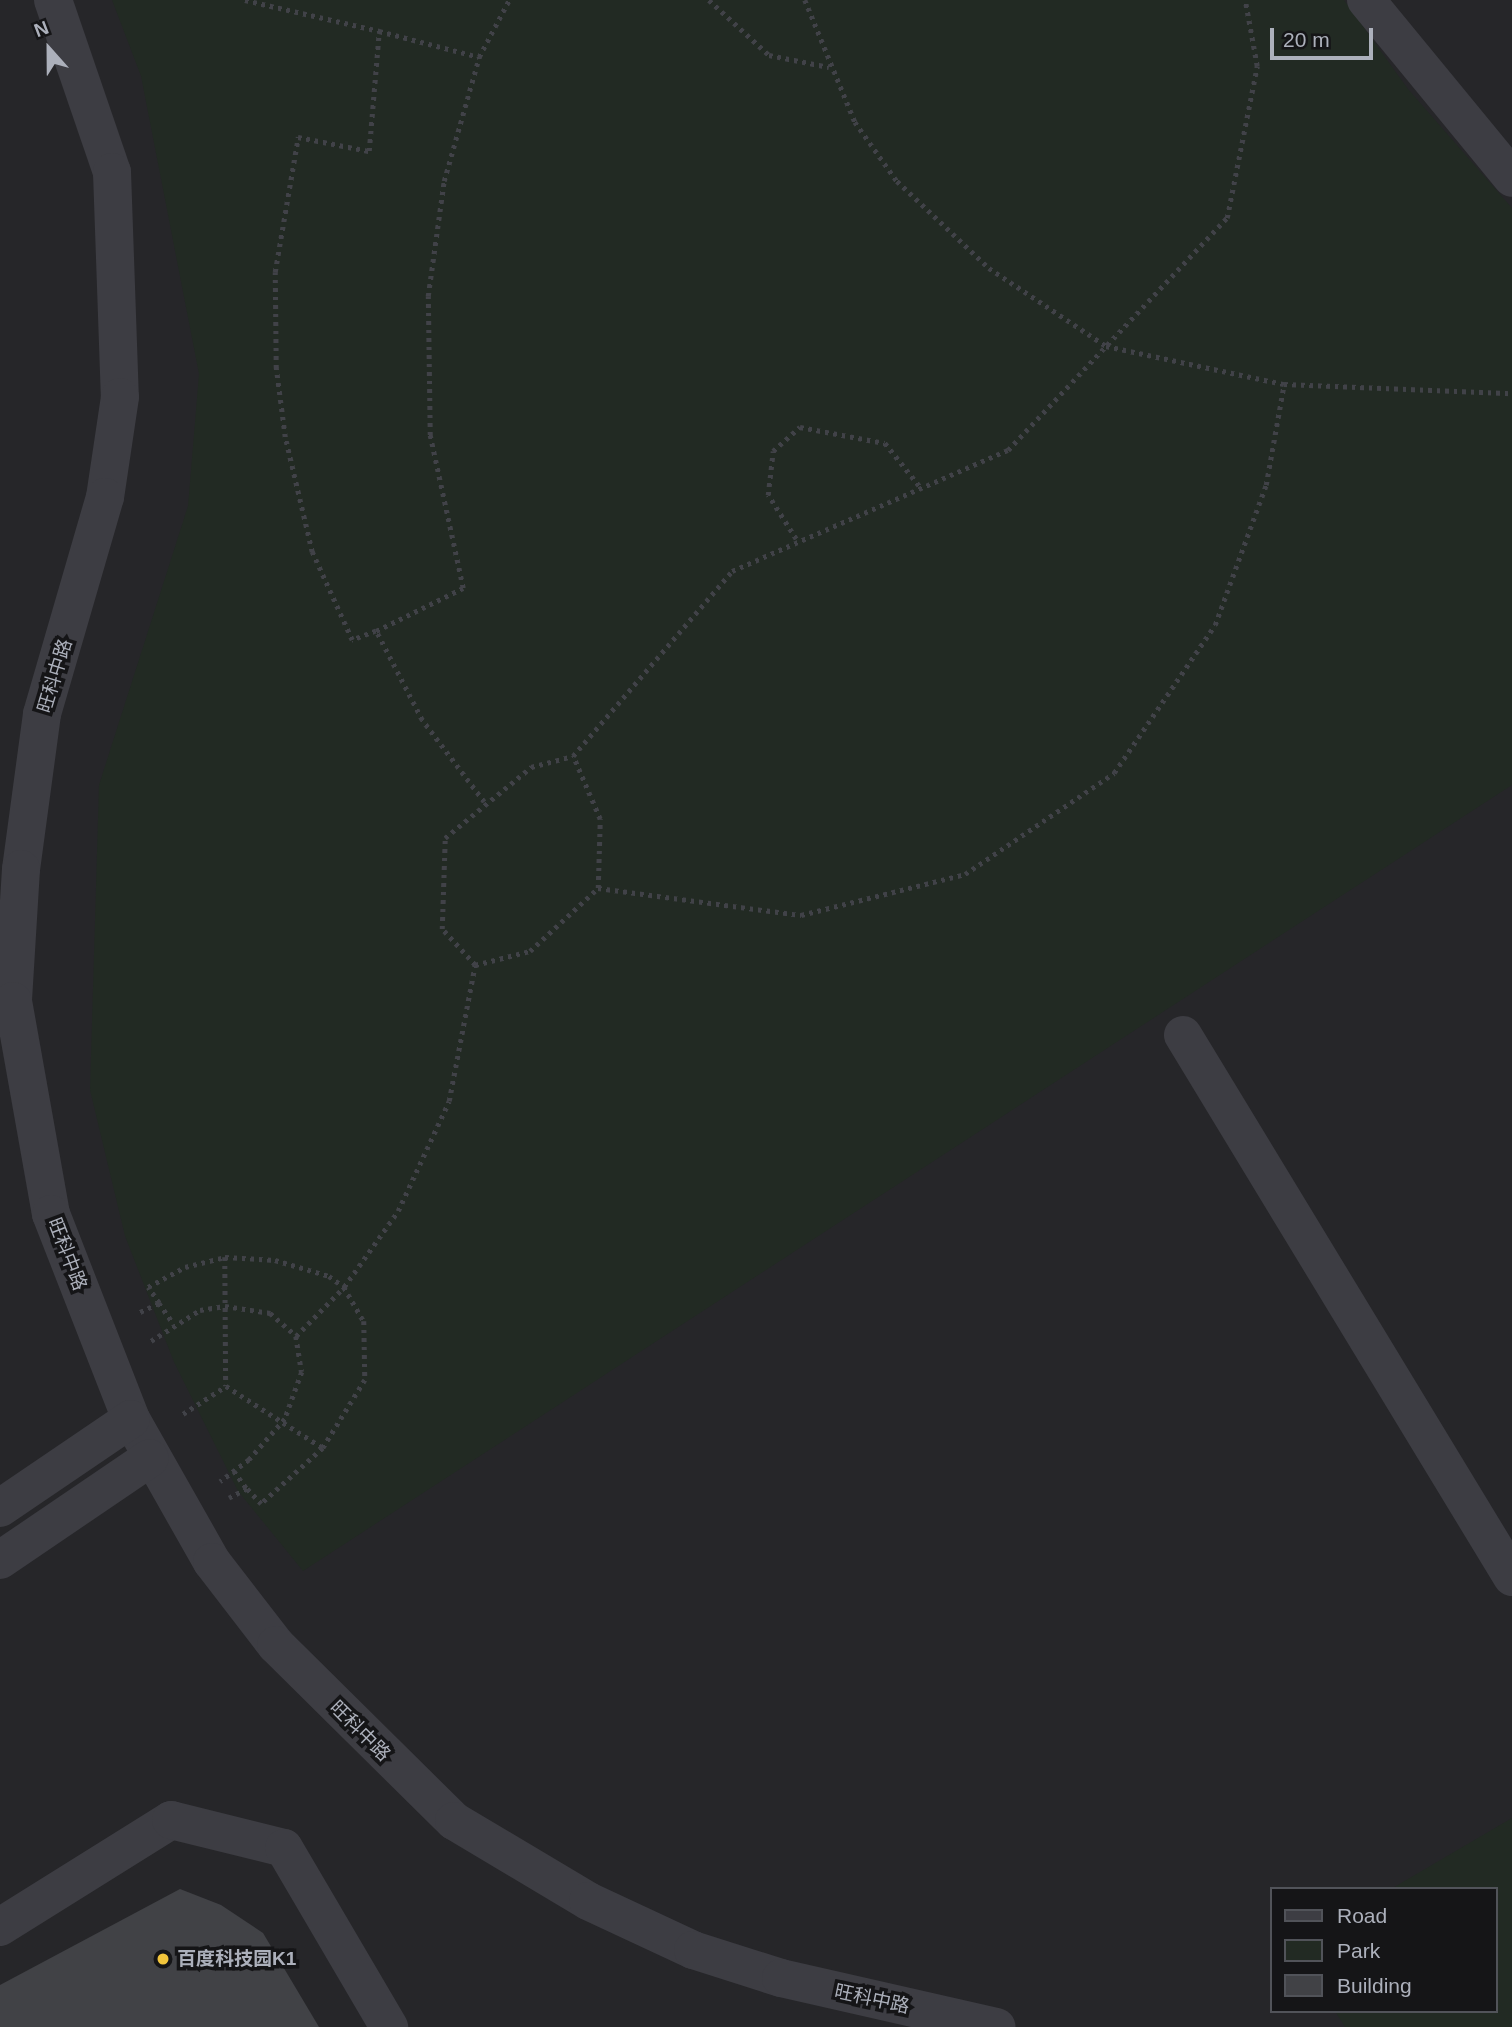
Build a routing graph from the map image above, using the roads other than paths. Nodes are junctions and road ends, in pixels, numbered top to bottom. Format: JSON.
{"nodes":[{"id":1,"x":53,"y":0,"type":"edge"},
{"id":2,"x":1385,"y":10,"type":"edge"},
{"id":3,"x":1512,"y":178,"type":"edge"},
{"id":4,"x":1183,"y":1035,"type":"dead end"},
{"id":5,"x":131,"y":1419,"type":"junction"},
{"id":6,"x":150,"y":1458,"type":"junction"},
{"id":7,"x":0,"y":1508,"type":"edge"},
{"id":8,"x":0,"y":1560,"type":"edge"},
{"id":9,"x":1512,"y":1577,"type":"edge"},
{"id":10,"x":0,"y":1927,"type":"edge"},
{"id":11,"x":389,"y":2027,"type":"edge"},
{"id":12,"x":996,"y":2027,"type":"edge"}],
"edges":[{"from":1,"to":5,"type":"street","name":"旺科中路"},
{"from":2,"to":3,"type":"street"},
{"from":4,"to":9,"type":"street"},
{"from":5,"to":6,"type":"street","name":"旺科中路"},
{"from":5,"to":7,"type":"street"},
{"from":6,"to":8,"type":"street"},
{"from":6,"to":12,"type":"street","name":"旺科中路"},
{"from":10,"to":11,"type":"street"}]}
